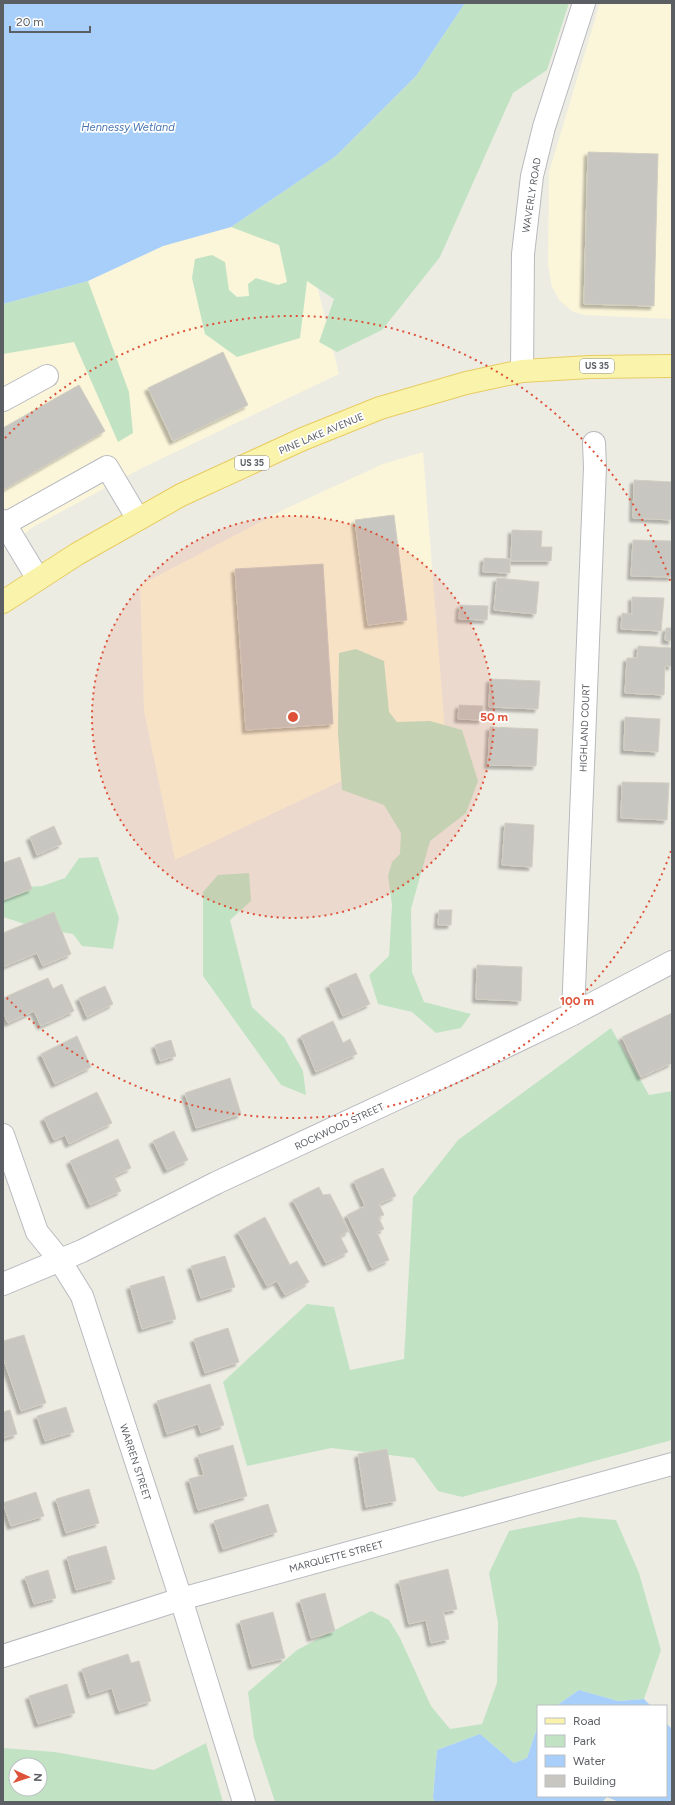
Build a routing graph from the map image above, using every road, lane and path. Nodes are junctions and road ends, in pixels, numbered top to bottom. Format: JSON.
{"nodes":[{"id":1,"x":584,"y":3,"type":"edge"},
{"id":2,"x":672,"y":366,"type":"edge"},
{"id":3,"x":522,"y":371,"type":"junction"},
{"id":4,"x":47,"y":376,"type":"dead end"},
{"id":5,"x":3,"y":400,"type":"edge"},
{"id":6,"x":594,"y":442,"type":"dead end"},
{"id":7,"x":138,"y":519,"type":"junction"},
{"id":8,"x":4,"y":523,"type":"edge"},
{"id":9,"x":38,"y":580,"type":"junction"},
{"id":10,"x":3,"y":602,"type":"edge"},
{"id":11,"x":672,"y":962,"type":"edge"},
{"id":12,"x":573,"y":1014,"type":"junction"},
{"id":13,"x":3,"y":1135,"type":"edge"},
{"id":14,"x":59,"y":1260,"type":"junction"},
{"id":15,"x":3,"y":1284,"type":"edge"},
{"id":16,"x":672,"y":1464,"type":"edge"},
{"id":17,"x":181,"y":1599,"type":"junction"},
{"id":18,"x":3,"y":1656,"type":"edge"},
{"id":19,"x":244,"y":1802,"type":"edge"}],
"edges":[{"from":1,"to":3,"type":"street","name":"WAVERLY ROAD"},
{"from":2,"to":3,"type":"main road","name":"PINE LAKE AVENUE","number":"US 35"},
{"from":3,"to":7,"type":"main road","name":"PINE LAKE AVENUE","number":"US 35"},
{"from":4,"to":5,"type":"street"},
{"from":6,"to":12,"type":"street","name":"HIGHLAND COURT"},
{"from":7,"to":8,"type":"street"},
{"from":7,"to":9,"type":"main road","name":"PINE LAKE AVENUE","number":"US 35"},
{"from":8,"to":9,"type":"street"},
{"from":9,"to":10,"type":"main road","name":"PINE LAKE AVENUE","number":"US 35"},
{"from":11,"to":12,"type":"street","name":"ROCKWOOD STREET"},
{"from":12,"to":14,"type":"street","name":"ROCKWOOD STREET"},
{"from":13,"to":14,"type":"street","name":"WARREN STREET"},
{"from":14,"to":15,"type":"street","name":"ROCKWOOD STREET"},
{"from":14,"to":17,"type":"street","name":"WARREN STREET"},
{"from":16,"to":17,"type":"street","name":"MARQUETTE STREET"},
{"from":17,"to":18,"type":"street","name":"MARQUETTE STREET"},
{"from":17,"to":19,"type":"street","name":"WARREN STREET"}]}
